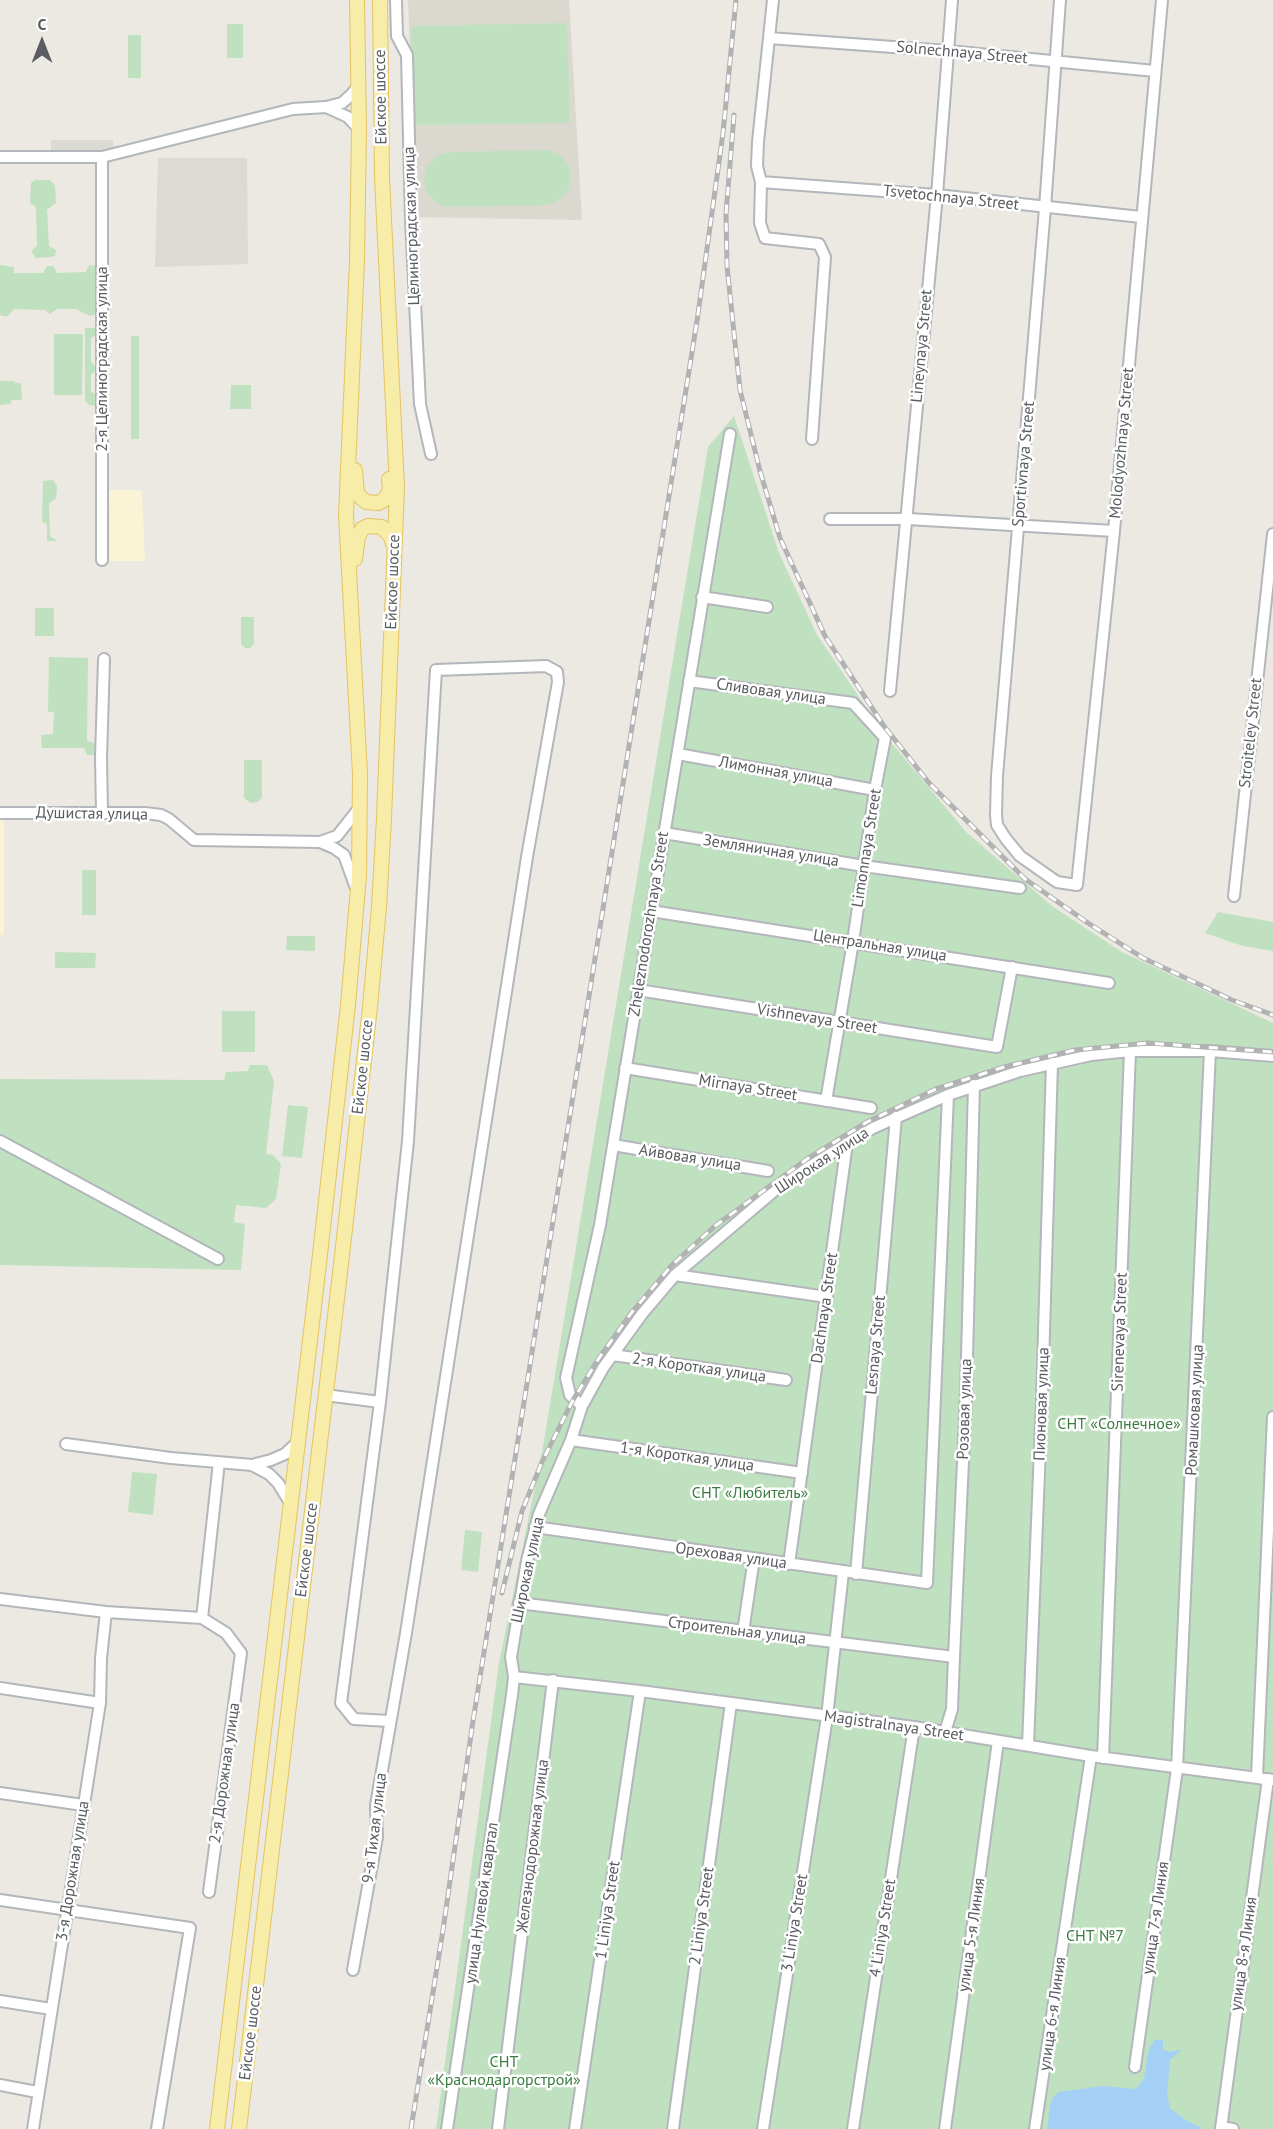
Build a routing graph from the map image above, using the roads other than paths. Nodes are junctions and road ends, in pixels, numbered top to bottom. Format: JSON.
{"nodes":[{"id":1,"x":357,"y":0,"type":"edge"},
{"id":2,"x":380,"y":0,"type":"edge"},
{"id":3,"x":396,"y":0,"type":"edge"},
{"id":4,"x":772,"y":0,"type":"edge"},
{"id":5,"x":952,"y":0,"type":"edge"},
{"id":6,"x":1060,"y":0,"type":"edge"},
{"id":7,"x":1162,"y":0,"type":"edge"},
{"id":8,"x":768,"y":38,"type":"junction"},
{"id":9,"x":948,"y":51,"type":"junction"},
{"id":10,"x":1056,"y":61,"type":"junction"},
{"id":11,"x":1155,"y":71,"type":"junction"},
{"id":12,"x":358,"y":85,"type":"junction"},
{"id":13,"x":326,"y":107,"type":"junction"},
{"id":14,"x":359,"y":129,"type":"junction"},
{"id":15,"x":0,"y":157,"type":"edge"},
{"id":16,"x":102,"y":157,"type":"junction"},
{"id":17,"x":761,"y":182,"type":"junction"},
{"id":18,"x":937,"y":195,"type":"junction"},
{"id":19,"x":1045,"y":208,"type":"junction"},
{"id":20,"x":1141,"y":217,"type":"junction"},
{"id":21,"x":392,"y":392,"type":"junction"},
{"id":22,"x":351,"y":396,"type":"junction"},
{"id":23,"x":730,"y":434,"type":"dead end"},
{"id":24,"x":812,"y":439,"type":"dead end"},
{"id":25,"x":431,"y":454,"type":"dead end"},
{"id":26,"x":830,"y":519,"type":"dead end"},
{"id":27,"x":908,"y":519,"type":"junction"},
{"id":28,"x":1019,"y":524,"type":"junction"},
{"id":29,"x":1114,"y":531,"type":"junction"},
{"id":30,"x":1273,"y":534,"type":"edge"},
{"id":31,"x":394,"y":548,"type":"junction"},
{"id":32,"x":102,"y":560,"type":"dead end"},
{"id":33,"x":350,"y":597,"type":"junction"},
{"id":34,"x":702,"y":597,"type":"junction"},
{"id":35,"x":767,"y":607,"type":"dead end"},
{"id":36,"x":104,"y":659,"type":"dead end"},
{"id":37,"x":689,"y":681,"type":"junction"},
{"id":38,"x":890,"y":691,"type":"dead end"},
{"id":39,"x":885,"y":738,"type":"joint"},
{"id":40,"x":678,"y":754,"type":"junction"},
{"id":41,"x":875,"y":790,"type":"junction"},
{"id":42,"x":361,"y":806,"type":"junction"},
{"id":43,"x":0,"y":813,"type":"edge"},
{"id":44,"x":102,"y":813,"type":"junction"},
{"id":45,"x":664,"y":833,"type":"junction"},
{"id":46,"x":320,"y":842,"type":"junction"},
{"id":47,"x":864,"y":866,"type":"junction"},
{"id":48,"x":1077,"y":885,"type":"joint"},
{"id":49,"x":1020,"y":888,"type":"dead end"},
{"id":50,"x":358,"y":892,"type":"junction"},
{"id":51,"x":1234,"y":896,"type":"dead end"},
{"id":52,"x":651,"y":910,"type":"junction"},
{"id":53,"x":853,"y":942,"type":"junction"},
{"id":54,"x":1012,"y":967,"type":"junction"},
{"id":55,"x":1109,"y":983,"type":"dead end"},
{"id":56,"x":638,"y":990,"type":"junction"},
{"id":57,"x":839,"y":1023,"type":"junction"},
{"id":58,"x":1130,"y":1051,"type":"junction"},
{"id":59,"x":1210,"y":1051,"type":"junction"},
{"id":60,"x":1273,"y":1056,"type":"edge"},
{"id":61,"x":1052,"y":1063,"type":"junction"},
{"id":62,"x":625,"y":1068,"type":"junction"},
{"id":63,"x":974,"y":1085,"type":"junction"},
{"id":64,"x":948,"y":1095,"type":"junction"},
{"id":65,"x":826,"y":1101,"type":"junction"},
{"id":66,"x":871,"y":1108,"type":"dead end"},
{"id":67,"x":896,"y":1117,"type":"junction"},
{"id":68,"x":0,"y":1141,"type":"edge"},
{"id":69,"x":847,"y":1143,"type":"junction"},
{"id":70,"x":613,"y":1145,"type":"junction"},
{"id":71,"x":768,"y":1171,"type":"dead end"},
{"id":72,"x":218,"y":1259,"type":"dead end"},
{"id":73,"x":675,"y":1275,"type":"junction"},
{"id":74,"x":827,"y":1297,"type":"junction"},
{"id":75,"x":613,"y":1355,"type":"junction"},
{"id":76,"x":786,"y":1380,"type":"dead end"},
{"id":77,"x":325,"y":1395,"type":"junction"},
{"id":78,"x":380,"y":1402,"type":"junction"},
{"id":79,"x":582,"y":1407,"type":"junction"},
{"id":80,"x":1273,"y":1418,"type":"edge"},
{"id":81,"x":571,"y":1440,"type":"junction"},
{"id":82,"x":298,"y":1442,"type":"junction"},
{"id":83,"x":66,"y":1444,"type":"dead end"},
{"id":84,"x":219,"y":1462,"type":"junction"},
{"id":85,"x":252,"y":1465,"type":"junction"},
{"id":86,"x":802,"y":1473,"type":"junction"},
{"id":87,"x":291,"y":1504,"type":"junction"},
{"id":88,"x":535,"y":1527,"type":"junction"},
{"id":89,"x":754,"y":1558,"type":"junction"},
{"id":90,"x":789,"y":1564,"type":"junction"},
{"id":91,"x":843,"y":1572,"type":"junction"},
{"id":92,"x":856,"y":1574,"type":"junction"},
{"id":93,"x":0,"y":1599,"type":"edge"},
{"id":94,"x":519,"y":1603,"type":"junction"},
{"id":95,"x":106,"y":1612,"type":"junction"},
{"id":96,"x":202,"y":1618,"type":"junction"},
{"id":97,"x":743,"y":1632,"type":"junction"},
{"id":98,"x":836,"y":1642,"type":"junction"},
{"id":99,"x":954,"y":1657,"type":"junction"},
{"id":100,"x":514,"y":1677,"type":"junction"},
{"id":101,"x":553,"y":1680,"type":"junction"},
{"id":102,"x":0,"y":1688,"type":"edge"},
{"id":103,"x":640,"y":1690,"type":"junction"},
{"id":104,"x":100,"y":1703,"type":"junction"},
{"id":105,"x":731,"y":1703,"type":"junction"},
{"id":106,"x":826,"y":1717,"type":"junction"},
{"id":107,"x":389,"y":1721,"type":"junction"},
{"id":108,"x":914,"y":1727,"type":"junction"},
{"id":109,"x":945,"y":1732,"type":"junction"},
{"id":110,"x":998,"y":1741,"type":"junction"},
{"id":111,"x":1028,"y":1745,"type":"junction"},
{"id":112,"x":1091,"y":1756,"type":"junction"},
{"id":113,"x":1103,"y":1758,"type":"junction"},
{"id":114,"x":1177,"y":1769,"type":"junction"},
{"id":115,"x":1266,"y":1779,"type":"edge"},
{"id":116,"x":0,"y":1793,"type":"edge"},
{"id":117,"x":83,"y":1805,"type":"junction"},
{"id":118,"x":209,"y":1892,"type":"dead end"},
{"id":119,"x":0,"y":1900,"type":"edge"},
{"id":120,"x":67,"y":1911,"type":"junction"},
{"id":121,"x":353,"y":1970,"type":"dead end"},
{"id":122,"x":0,"y":2001,"type":"edge"},
{"id":123,"x":51,"y":2009,"type":"junction"},
{"id":124,"x":1135,"y":2067,"type":"dead end"},
{"id":125,"x":0,"y":2085,"type":"edge"},
{"id":126,"x":38,"y":2092,"type":"junction"},
{"id":127,"x":1221,"y":2128,"type":"edge"},
{"id":128,"x":33,"y":2129,"type":"edge"},
{"id":129,"x":158,"y":2129,"type":"edge"},
{"id":130,"x":217,"y":2129,"type":"edge"},
{"id":131,"x":239,"y":2129,"type":"edge"},
{"id":132,"x":447,"y":2129,"type":"edge"},
{"id":133,"x":498,"y":2129,"type":"edge"},
{"id":134,"x":575,"y":2129,"type":"edge"},
{"id":135,"x":673,"y":2129,"type":"edge"},
{"id":136,"x":763,"y":2129,"type":"edge"},
{"id":137,"x":853,"y":2129,"type":"edge"},
{"id":138,"x":945,"y":2129,"type":"edge"},
{"id":139,"x":1035,"y":2129,"type":"edge"},
{"id":140,"x":1233,"y":2129,"type":"edge"}],
"edges":[{"from":1,"to":12,"type":"main road","name":"Ейское шоссе"},
{"from":2,"to":21,"type":"main road","name":"Ейское шоссе"},
{"from":3,"to":25,"type":"street","name":"Целиноградская улица"},
{"from":4,"to":8,"type":"street"},
{"from":5,"to":9,"type":"street","name":"Lineynaya Street"},
{"from":6,"to":10,"type":"street","name":"Sportivnaya Street"},
{"from":7,"to":11,"type":"street","name":"Molodyozhnaya Street"},
{"from":8,"to":9,"type":"street","name":"Solnechnaya Street"},
{"from":8,"to":17,"type":"street"},
{"from":9,"to":10,"type":"street","name":"Solnechnaya Street"},
{"from":9,"to":18,"type":"street","name":"Lineynaya Street"},
{"from":10,"to":11,"type":"street","name":"Solnechnaya Street"},
{"from":10,"to":19,"type":"street","name":"Sportivnaya Street"},
{"from":11,"to":20,"type":"street","name":"Molodyozhnaya Street"},
{"from":12,"to":13,"type":"street"},
{"from":12,"to":14,"type":"main road","name":"Ейское шоссе"},
{"from":13,"to":14,"type":"street"},
{"from":13,"to":16,"type":"street"},
{"from":14,"to":22,"type":"main road","name":"Ейское шоссе"},
{"from":15,"to":16,"type":"street"},
{"from":16,"to":32,"type":"street","name":"2-я Целиноградская улица"},
{"from":17,"to":18,"type":"street","name":"Tsvetochnaya Street"},
{"from":17,"to":24,"type":"street"},
{"from":18,"to":19,"type":"street","name":"Tsvetochnaya Street"},
{"from":18,"to":27,"type":"street","name":"Lineynaya Street"},
{"from":19,"to":20,"type":"street","name":"Tsvetochnaya Street"},
{"from":19,"to":28,"type":"street","name":"Sportivnaya Street"},
{"from":20,"to":29,"type":"street","name":"Molodyozhnaya Street"},
{"from":21,"to":22,"type":"main road"},
{"from":21,"to":31,"type":"main road","name":"Ейское шоссе"},
{"from":22,"to":33,"type":"main road","name":"Ейское шоссе"},
{"from":23,"to":34,"type":"street","name":"Zheleznodorozhnaya Street"},
{"from":26,"to":27,"type":"street"},
{"from":27,"to":28,"type":"street"},
{"from":27,"to":38,"type":"street","name":"Lineynaya Street"},
{"from":28,"to":29,"type":"street"},
{"from":28,"to":48,"type":"street","name":"Sportivnaya Street"},
{"from":29,"to":48,"type":"street","name":"Molodyozhnaya Street"},
{"from":30,"to":51,"type":"street","name":"Stroiteley Street"},
{"from":31,"to":33,"type":"main road"},
{"from":31,"to":77,"type":"main road","name":"Ейское шоссе"},
{"from":33,"to":42,"type":"main road","name":"Ейское шоссе"},
{"from":34,"to":35,"type":"street"},
{"from":34,"to":37,"type":"street","name":"Zheleznodorozhnaya Street"},
{"from":36,"to":44,"type":"street"},
{"from":37,"to":39,"type":"street","name":"Сливовая улица"},
{"from":37,"to":40,"type":"street","name":"Zheleznodorozhnaya Street"},
{"from":39,"to":41,"type":"street","name":"Limonnaya Street"},
{"from":40,"to":41,"type":"street","name":"Лимонная улица"},
{"from":40,"to":45,"type":"street","name":"Zheleznodorozhnaya Street"},
{"from":41,"to":47,"type":"street","name":"Limonnaya Street"},
{"from":42,"to":46,"type":"street"},
{"from":42,"to":50,"type":"main road","name":"Ейское шоссе"},
{"from":43,"to":44,"type":"street","name":"Душистая улица"},
{"from":44,"to":46,"type":"street","name":"Душистая улица"},
{"from":45,"to":47,"type":"street","name":"Земляничная улица"},
{"from":45,"to":52,"type":"street","name":"Zheleznodorozhnaya Street"},
{"from":46,"to":50,"type":"street"},
{"from":47,"to":49,"type":"street","name":"Земляничная улица"},
{"from":47,"to":53,"type":"street","name":"Limonnaya Street"},
{"from":50,"to":82,"type":"main road","name":"Ейское шоссе"},
{"from":52,"to":53,"type":"street","name":"Центральная улица"},
{"from":52,"to":56,"type":"street","name":"Zheleznodorozhnaya Street"},
{"from":53,"to":54,"type":"street","name":"Центральная улица"},
{"from":53,"to":57,"type":"street","name":"Limonnaya Street"},
{"from":54,"to":55,"type":"street","name":"Центральная улица"},
{"from":54,"to":57,"type":"street","name":"Vishnevaya Street"},
{"from":56,"to":57,"type":"street","name":"Vishnevaya Street"},
{"from":56,"to":62,"type":"street","name":"Zheleznodorozhnaya Street"},
{"from":57,"to":65,"type":"street","name":"Limonnaya Street"},
{"from":58,"to":59,"type":"street","name":"Широкая улица"},
{"from":58,"to":61,"type":"street","name":"Широкая улица"},
{"from":58,"to":113,"type":"street","name":"Sirenevaya Street"},
{"from":59,"to":60,"type":"street","name":"Широкая улица"},
{"from":59,"to":114,"type":"street","name":"Ромашковая улица"},
{"from":61,"to":63,"type":"street","name":"Широкая улица"},
{"from":61,"to":111,"type":"street","name":"Пионовая улица"},
{"from":62,"to":65,"type":"street","name":"Mirnaya Street"},
{"from":62,"to":70,"type":"street","name":"Zheleznodorozhnaya Street"},
{"from":63,"to":64,"type":"street","name":"Широкая улица"},
{"from":63,"to":99,"type":"street","name":"Розовая улица"},
{"from":64,"to":67,"type":"street","name":"Широкая улица"},
{"from":64,"to":92,"type":"street","name":"Ореховая улица"},
{"from":65,"to":66,"type":"street","name":"Mirnaya Street"},
{"from":67,"to":69,"type":"street","name":"Широкая улица"},
{"from":67,"to":92,"type":"street","name":"Lesnaya Street"},
{"from":68,"to":72,"type":"street"},
{"from":69,"to":73,"type":"street","name":"Широкая улица"},
{"from":69,"to":74,"type":"street","name":"Dachnaya Street"},
{"from":70,"to":71,"type":"street","name":"Айвовая улица"},
{"from":70,"to":79,"type":"street","name":"Zheleznodorozhnaya Street"},
{"from":73,"to":74,"type":"street"},
{"from":73,"to":75,"type":"street","name":"Широкая улица"},
{"from":74,"to":86,"type":"street","name":"Dachnaya Street"},
{"from":75,"to":76,"type":"street","name":"2-я Короткая улица"},
{"from":75,"to":79,"type":"street","name":"Широкая улица"},
{"from":77,"to":78,"type":"street"},
{"from":77,"to":131,"type":"main road","name":"Ейское шоссе"},
{"from":78,"to":107,"type":"street"},
{"from":78,"to":107,"type":"street","name":"9-я Тихая улица"},
{"from":79,"to":81,"type":"street","name":"Широкая улица"},
{"from":80,"to":115,"type":"street","name":"улица 8-я Линия"},
{"from":81,"to":86,"type":"street","name":"1-я Короткая улица"},
{"from":81,"to":88,"type":"street","name":"Широкая улица"},
{"from":82,"to":85,"type":"street"},
{"from":82,"to":87,"type":"main road","name":"Ейское шоссе"},
{"from":83,"to":84,"type":"street"},
{"from":84,"to":85,"type":"street"},
{"from":84,"to":96,"type":"street"},
{"from":85,"to":87,"type":"street"},
{"from":86,"to":90,"type":"street","name":"Dachnaya Street"},
{"from":87,"to":130,"type":"main road","name":"Ейское шоссе"},
{"from":88,"to":89,"type":"street","name":"Ореховая улица"},
{"from":88,"to":94,"type":"street","name":"Широкая улица"},
{"from":89,"to":90,"type":"street","name":"Ореховая улица"},
{"from":89,"to":97,"type":"street"},
{"from":90,"to":91,"type":"street","name":"Ореховая улица"},
{"from":91,"to":92,"type":"street","name":"Ореховая улица"},
{"from":91,"to":98,"type":"street","name":"3 Liniya Street"},
{"from":93,"to":95,"type":"street"},
{"from":94,"to":97,"type":"street","name":"Строительная улица"},
{"from":94,"to":100,"type":"street","name":"Широкая улица"},
{"from":95,"to":96,"type":"street"},
{"from":95,"to":104,"type":"street","name":"3-я Дорожная улица"},
{"from":96,"to":118,"type":"street","name":"2-я Дорожная улица"},
{"from":97,"to":98,"type":"street","name":"Строительная улица"},
{"from":98,"to":99,"type":"street","name":"Строительная улица"},
{"from":98,"to":106,"type":"street","name":"3 Liniya Street"},
{"from":99,"to":109,"type":"street","name":"Розовая улица"},
{"from":100,"to":101,"type":"street","name":"Magistralnaya Street"},
{"from":100,"to":132,"type":"street","name":"улица Нулевой квартал"},
{"from":101,"to":103,"type":"street","name":"Magistralnaya Street"},
{"from":101,"to":133,"type":"street","name":"Железнодорожная улица"},
{"from":102,"to":104,"type":"street"},
{"from":103,"to":105,"type":"street","name":"Magistralnaya Street"},
{"from":103,"to":134,"type":"street","name":"1 Liniya Street"},
{"from":104,"to":117,"type":"street","name":"3-я Дорожная улица"},
{"from":105,"to":106,"type":"street","name":"Magistralnaya Street"},
{"from":105,"to":135,"type":"street","name":"2 Liniya Street"},
{"from":106,"to":108,"type":"street","name":"Magistralnaya Street"},
{"from":106,"to":136,"type":"street","name":"3 Liniya Street"},
{"from":107,"to":121,"type":"street","name":"9-я Тихая улица"},
{"from":108,"to":109,"type":"street","name":"Magistralnaya Street"},
{"from":108,"to":137,"type":"street","name":"4 Liniya Street"},
{"from":109,"to":110,"type":"street","name":"Magistralnaya Street"},
{"from":110,"to":111,"type":"street","name":"Magistralnaya Street"},
{"from":110,"to":138,"type":"street","name":"улица 5-я Линия"},
{"from":111,"to":112,"type":"street","name":"Magistralnaya Street"},
{"from":112,"to":113,"type":"street","name":"Magistralnaya Street"},
{"from":112,"to":139,"type":"street","name":"улица 6-я Линия"},
{"from":113,"to":114,"type":"street","name":"Magistralnaya Street"},
{"from":114,"to":115,"type":"street","name":"Magistralnaya Street"},
{"from":114,"to":124,"type":"street","name":"улица 7-я Линия"},
{"from":115,"to":127,"type":"street","name":"улица 8-я Линия"},
{"from":116,"to":117,"type":"street"},
{"from":117,"to":120,"type":"street","name":"3-я Дорожная улица"},
{"from":119,"to":120,"type":"street"},
{"from":120,"to":123,"type":"street","name":"3-я Дорожная улица"},
{"from":120,"to":129,"type":"street"},
{"from":122,"to":123,"type":"street"},
{"from":123,"to":126,"type":"street","name":"3-я Дорожная улица"},
{"from":125,"to":126,"type":"street"},
{"from":126,"to":128,"type":"street","name":"3-я Дорожная улица"},
{"from":127,"to":140,"type":"street"}]}
